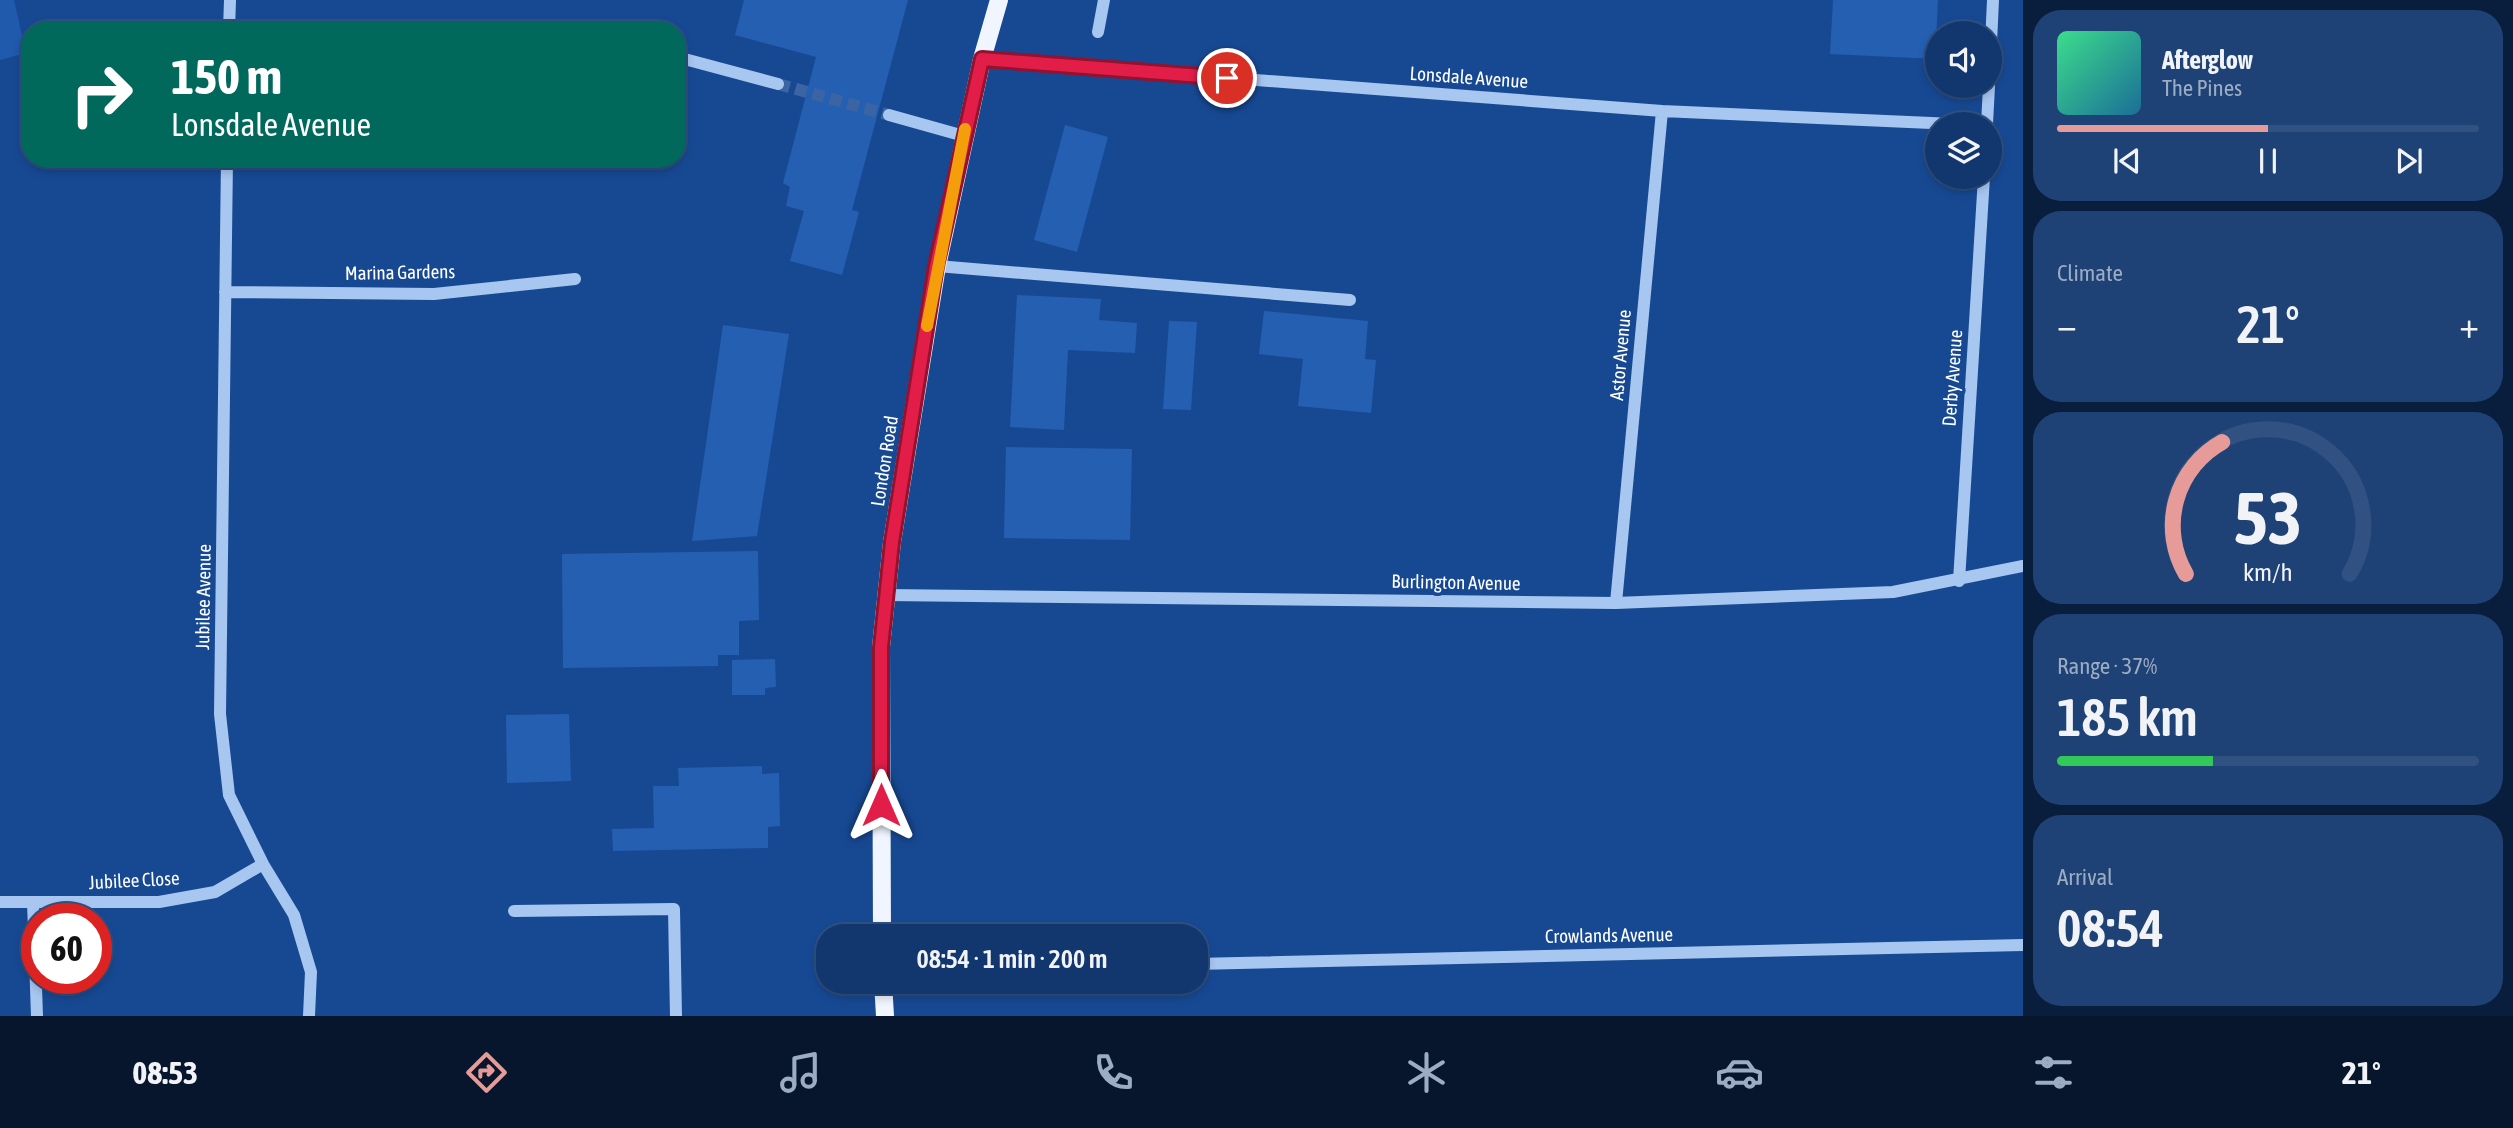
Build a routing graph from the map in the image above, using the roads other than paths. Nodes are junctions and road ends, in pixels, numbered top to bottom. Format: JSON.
{"nodes":[{"id":1,"x":230,"y":0,"type":"edge"},
{"id":2,"x":999,"y":0,"type":"edge"},
{"id":3,"x":1104,"y":0,"type":"edge"},
{"id":4,"x":1993,"y":0,"type":"edge"},
{"id":5,"x":229,"y":21,"type":"edge"},
{"id":6,"x":1992,"y":21,"type":"edge"},
{"id":7,"x":1098,"y":32,"type":"dead end"},
{"id":8,"x":686,"y":59,"type":"edge"},
{"id":9,"x":982,"y":59,"type":"junction"},
{"id":10,"x":778,"y":84,"type":"tunnel mouth"},
{"id":11,"x":1662,"y":111,"type":"junction"},
{"id":12,"x":889,"y":114,"type":"tunnel mouth"},
{"id":13,"x":1925,"y":123,"type":"edge"},
{"id":14,"x":964,"y":136,"type":"junction"},
{"id":15,"x":227,"y":168,"type":"edge"},
{"id":16,"x":1983,"y":189,"type":"edge"},
{"id":17,"x":936,"y":266,"type":"junction"},
{"id":18,"x":575,"y":279,"type":"dead end"},
{"id":19,"x":225,"y":292,"type":"junction"},
{"id":20,"x":1350,"y":300,"type":"dead end"},
{"id":21,"x":2023,"y":566,"type":"edge"},
{"id":22,"x":1959,"y":581,"type":"junction"},
{"id":23,"x":886,"y":594,"type":"junction"},
{"id":24,"x":1616,"y":603,"type":"junction"},
{"id":25,"x":263,"y":864,"type":"junction"},
{"id":26,"x":0,"y":902,"type":"edge"},
{"id":27,"x":33,"y":902,"type":"junction"},
{"id":28,"x":513,"y":911,"type":"dead end"},
{"id":29,"x":881,"y":924,"type":"edge"},
{"id":30,"x":2023,"y":945,"type":"edge"},
{"id":31,"x":1208,"y":964,"type":"edge"},
{"id":32,"x":883,"y":994,"type":"edge"},
{"id":33,"x":37,"y":1016,"type":"edge"},
{"id":34,"x":309,"y":1016,"type":"edge"},
{"id":35,"x":676,"y":1016,"type":"edge"},
{"id":36,"x":884,"y":1016,"type":"edge"}],
"edges":[{"from":1,"to":5,"type":"street"},
{"from":2,"to":9,"type":"main road","name":"London Road"},
{"from":3,"to":7,"type":"street"},
{"from":4,"to":6,"type":"street"},
{"from":8,"to":10,"type":"street"},
{"from":9,"to":11,"type":"street","name":"Lonsdale Avenue"},
{"from":9,"to":14,"type":"main road","name":"London Road"},
{"from":11,"to":13,"type":"street","name":"Lonsdale Avenue"},
{"from":11,"to":24,"type":"street","name":"Astor Avenue"},
{"from":12,"to":14,"type":"street"},
{"from":14,"to":17,"type":"main road","name":"London Road"},
{"from":15,"to":19,"type":"street","name":"Jubilee Avenue"},
{"from":16,"to":22,"type":"street","name":"Derby Avenue"},
{"from":17,"to":20,"type":"street"},
{"from":17,"to":23,"type":"main road","name":"London Road"},
{"from":18,"to":19,"type":"street","name":"Marina Gardens"},
{"from":19,"to":25,"type":"street","name":"Jubilee Avenue"},
{"from":21,"to":22,"type":"street","name":"Burlington Avenue"},
{"from":22,"to":24,"type":"street","name":"Burlington Avenue"},
{"from":23,"to":24,"type":"street","name":"Burlington Avenue"},
{"from":23,"to":29,"type":"main road","name":"London Road"},
{"from":25,"to":27,"type":"street","name":"Jubilee Close"},
{"from":25,"to":34,"type":"street","name":"Jubilee Avenue"},
{"from":26,"to":27,"type":"street","name":"Jubilee Close"},
{"from":27,"to":33,"type":"street"},
{"from":28,"to":35,"type":"street"},
{"from":30,"to":31,"type":"street","name":"Crowlands Avenue"},
{"from":32,"to":36,"type":"main road"}]}
